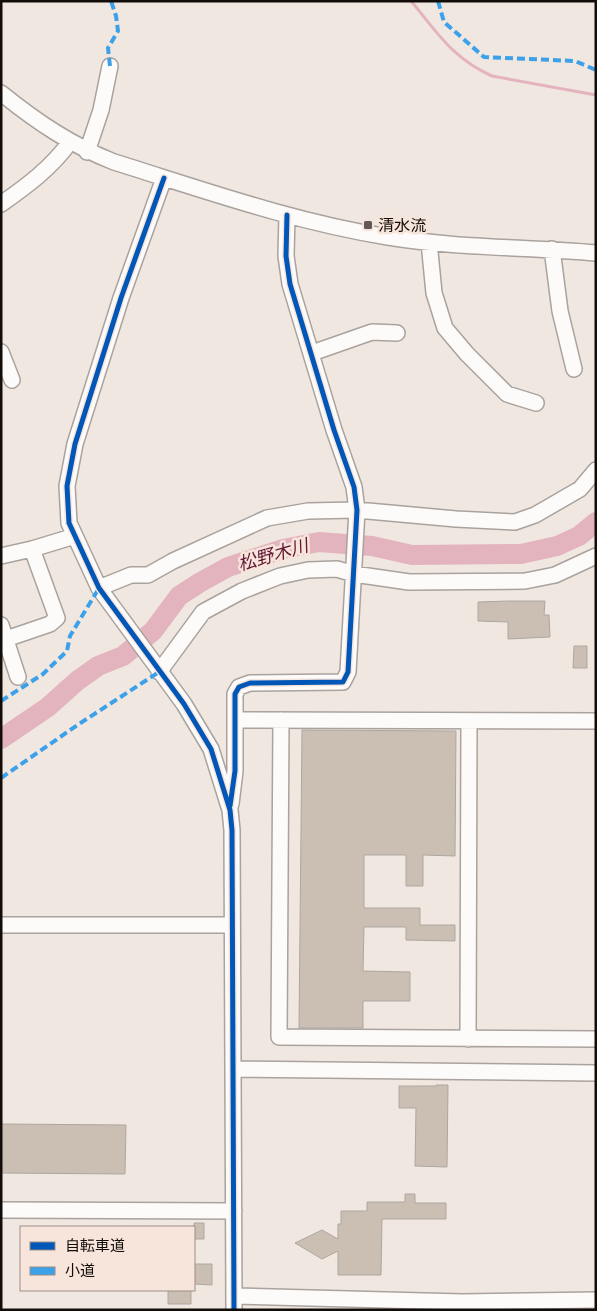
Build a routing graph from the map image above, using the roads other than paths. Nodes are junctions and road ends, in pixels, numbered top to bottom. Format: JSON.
{"nodes":[{"id":1,"x":110,"y":66,"type":"dead end"},
{"id":2,"x":1,"y":93,"type":"edge"},
{"id":3,"x":70,"y":142,"type":"junction"},
{"id":4,"x":87,"y":152,"type":"junction"},
{"id":5,"x":164,"y":178,"type":"junction"},
{"id":6,"x":1,"y":204,"type":"edge"},
{"id":7,"x":287,"y":215,"type":"junction"},
{"id":8,"x":429,"y":242,"type":"junction"},
{"id":9,"x":552,"y":249,"type":"junction"},
{"id":10,"x":596,"y":253,"type":"edge"},
{"id":11,"x":397,"y":333,"type":"dead end"},
{"id":12,"x":1,"y":352,"type":"edge"},
{"id":13,"x":312,"y":353,"type":"junction"},
{"id":14,"x":574,"y":369,"type":"dead end"},
{"id":15,"x":12,"y":380,"type":"dead end"},
{"id":16,"x":536,"y":403,"type":"dead end"},
{"id":17,"x":596,"y":470,"type":"edge"},
{"id":18,"x":357,"y":510,"type":"junction"},
{"id":19,"x":75,"y":536,"type":"junction"},
{"id":20,"x":32,"y":549,"type":"junction"},
{"id":21,"x":1,"y":556,"type":"edge"},
{"id":22,"x":596,"y":556,"type":"edge"},
{"id":23,"x":354,"y":574,"type":"junction"},
{"id":24,"x":102,"y":592,"type":"junction"},
{"id":25,"x":4,"y":632,"type":"edge"},
{"id":26,"x":158,"y":669,"type":"junction"},
{"id":27,"x":18,"y":677,"type":"dead end"},
{"id":28,"x":235,"y":720,"type":"junction"},
{"id":29,"x":281,"y":720,"type":"junction"},
{"id":30,"x":469,"y":721,"type":"junction"},
{"id":31,"x":596,"y":721,"type":"edge"},
{"id":32,"x":230,"y":810,"type":"junction"},
{"id":33,"x":1,"y":925,"type":"edge"},
{"id":34,"x":232,"y":926,"type":"junction"},
{"id":35,"x":468,"y":1039,"type":"junction"},
{"id":36,"x":596,"y":1039,"type":"edge"},
{"id":37,"x":234,"y":1069,"type":"junction"},
{"id":38,"x":596,"y":1072,"type":"edge"},
{"id":39,"x":1,"y":1210,"type":"edge"},
{"id":40,"x":234,"y":1212,"type":"junction"},
{"id":41,"x":596,"y":1300,"type":"edge"},
{"id":42,"x":234,"y":1303,"type":"edge"}],
"edges":[{"from":1,"to":4,"type":"street"},
{"from":2,"to":3,"type":"street"},
{"from":3,"to":4,"type":"street"},
{"from":3,"to":6,"type":"street"},
{"from":4,"to":5,"type":"street"},
{"from":5,"to":7,"type":"street"},
{"from":5,"to":19,"type":"street"},
{"from":7,"to":8,"type":"street"},
{"from":7,"to":13,"type":"street"},
{"from":8,"to":9,"type":"street"},
{"from":8,"to":16,"type":"street"},
{"from":9,"to":10,"type":"street"},
{"from":9,"to":14,"type":"street"},
{"from":11,"to":13,"type":"street"},
{"from":12,"to":15,"type":"street"},
{"from":13,"to":18,"type":"street"},
{"from":17,"to":18,"type":"street"},
{"from":18,"to":23,"type":"street"},
{"from":18,"to":24,"type":"street"},
{"from":19,"to":20,"type":"street"},
{"from":19,"to":24,"type":"street"},
{"from":20,"to":21,"type":"street"},
{"from":20,"to":25,"type":"street"},
{"from":22,"to":23,"type":"street"},
{"from":23,"to":26,"type":"street"},
{"from":23,"to":28,"type":"street"},
{"from":24,"to":26,"type":"street"},
{"from":25,"to":27,"type":"street"},
{"from":26,"to":32,"type":"street"},
{"from":28,"to":29,"type":"street"},
{"from":28,"to":32,"type":"street"},
{"from":29,"to":30,"type":"street"},
{"from":29,"to":35,"type":"street"},
{"from":30,"to":31,"type":"street"},
{"from":30,"to":35,"type":"street"},
{"from":32,"to":34,"type":"street"},
{"from":33,"to":34,"type":"street"},
{"from":34,"to":37,"type":"street"},
{"from":35,"to":36,"type":"street"},
{"from":37,"to":38,"type":"street"},
{"from":37,"to":40,"type":"street"},
{"from":39,"to":40,"type":"street"},
{"from":40,"to":42,"type":"street"},
{"from":41,"to":42,"type":"street"}]}
